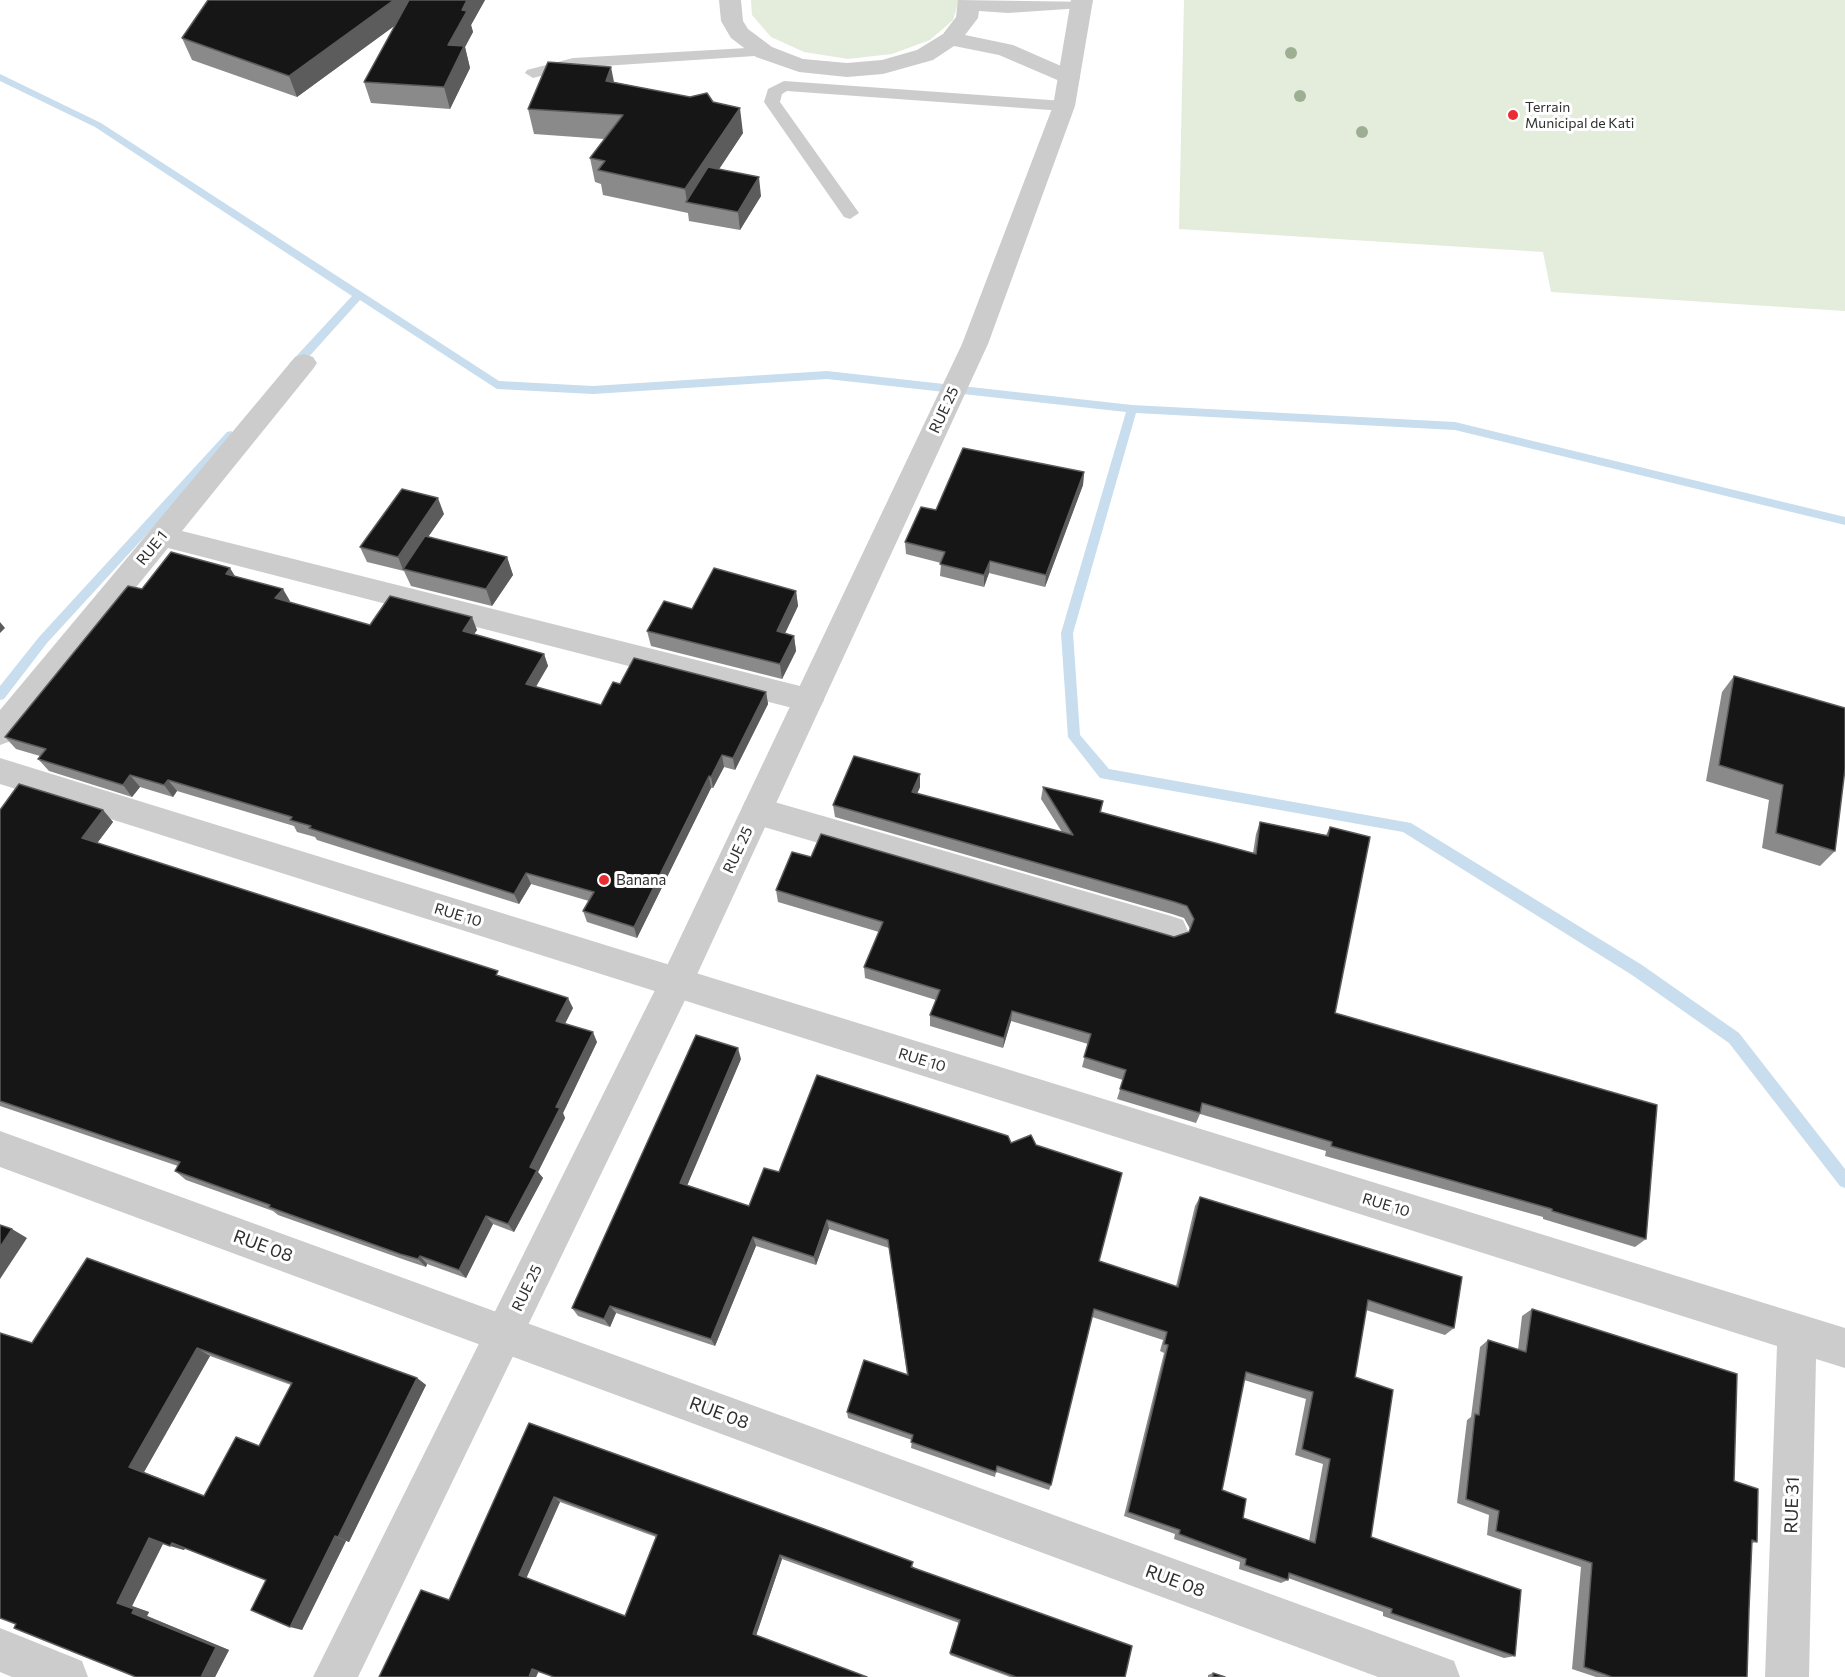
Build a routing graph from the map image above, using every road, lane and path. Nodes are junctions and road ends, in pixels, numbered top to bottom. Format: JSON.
{"nodes":[{"id":1,"x":730,"y":0,"type":"edge"},
{"id":2,"x":1082,"y":1,"type":"edge"},
{"id":3,"x":970,"y":2,"type":"edge"},
{"id":4,"x":951,"y":39,"type":"junction"},
{"id":5,"x":764,"y":52,"type":"junction"},
{"id":6,"x":533,"y":73,"type":"dead end"},
{"id":7,"x":1069,"y":78,"type":"junction"},
{"id":8,"x":1064,"y":106,"type":"junction"},
{"id":9,"x":850,"y":213,"type":"dead end"},
{"id":10,"x":304,"y":363,"type":"dead end"},
{"id":11,"x":161,"y":536,"type":"junction"},
{"id":12,"x":808,"y":700,"type":"junction"},
{"id":13,"x":0,"y":732,"type":"edge"},
{"id":14,"x":0,"y":771,"type":"edge"},
{"id":15,"x":757,"y":810,"type":"junction"},
{"id":16,"x":1171,"y":931,"type":"dead end"},
{"id":17,"x":676,"y":983,"type":"junction"},
{"id":18,"x":0,"y":1149,"type":"edge"},
{"id":19,"x":1797,"y":1333,"type":"junction"},
{"id":20,"x":505,"y":1335,"type":"junction"},
{"id":21,"x":1845,"y":1348,"type":"edge"},
{"id":22,"x":0,"y":1650,"type":"edge"},
{"id":23,"x":66,"y":1677,"type":"edge"},
{"id":24,"x":335,"y":1677,"type":"edge"},
{"id":25,"x":1438,"y":1677,"type":"edge"},
{"id":26,"x":1787,"y":1677,"type":"edge"}],
"edges":[{"from":1,"to":5,"type":"street"},
{"from":2,"to":3,"type":"street"},
{"from":2,"to":7,"type":"street","name":"RUE 25"},
{"from":3,"to":4,"type":"street"},
{"from":4,"to":5,"type":"street"},
{"from":4,"to":7,"type":"street"},
{"from":5,"to":6,"type":"lane"},
{"from":7,"to":8,"type":"street","name":"RUE 25"},
{"from":8,"to":9,"type":"lane"},
{"from":8,"to":12,"type":"street","name":"RUE 25"},
{"from":10,"to":11,"type":"street","name":"RUE 1"},
{"from":11,"to":12,"type":"street"},
{"from":11,"to":13,"type":"street","name":"RUE 1"},
{"from":12,"to":15,"type":"street","name":"RUE 25"},
{"from":14,"to":17,"type":"street","name":"RUE 10"},
{"from":15,"to":16,"type":"street"},
{"from":15,"to":17,"type":"street","name":"RUE 25"},
{"from":17,"to":19,"type":"street","name":"RUE 10"},
{"from":17,"to":20,"type":"street","name":"RUE 25"},
{"from":18,"to":20,"type":"street","name":"RUE 08"},
{"from":19,"to":21,"type":"street","name":"RUE 10"},
{"from":19,"to":26,"type":"street","name":"RUE 31"},
{"from":20,"to":24,"type":"street","name":"RUE 25"},
{"from":20,"to":25,"type":"street","name":"RUE 08"},
{"from":22,"to":23,"type":"street"}]}
